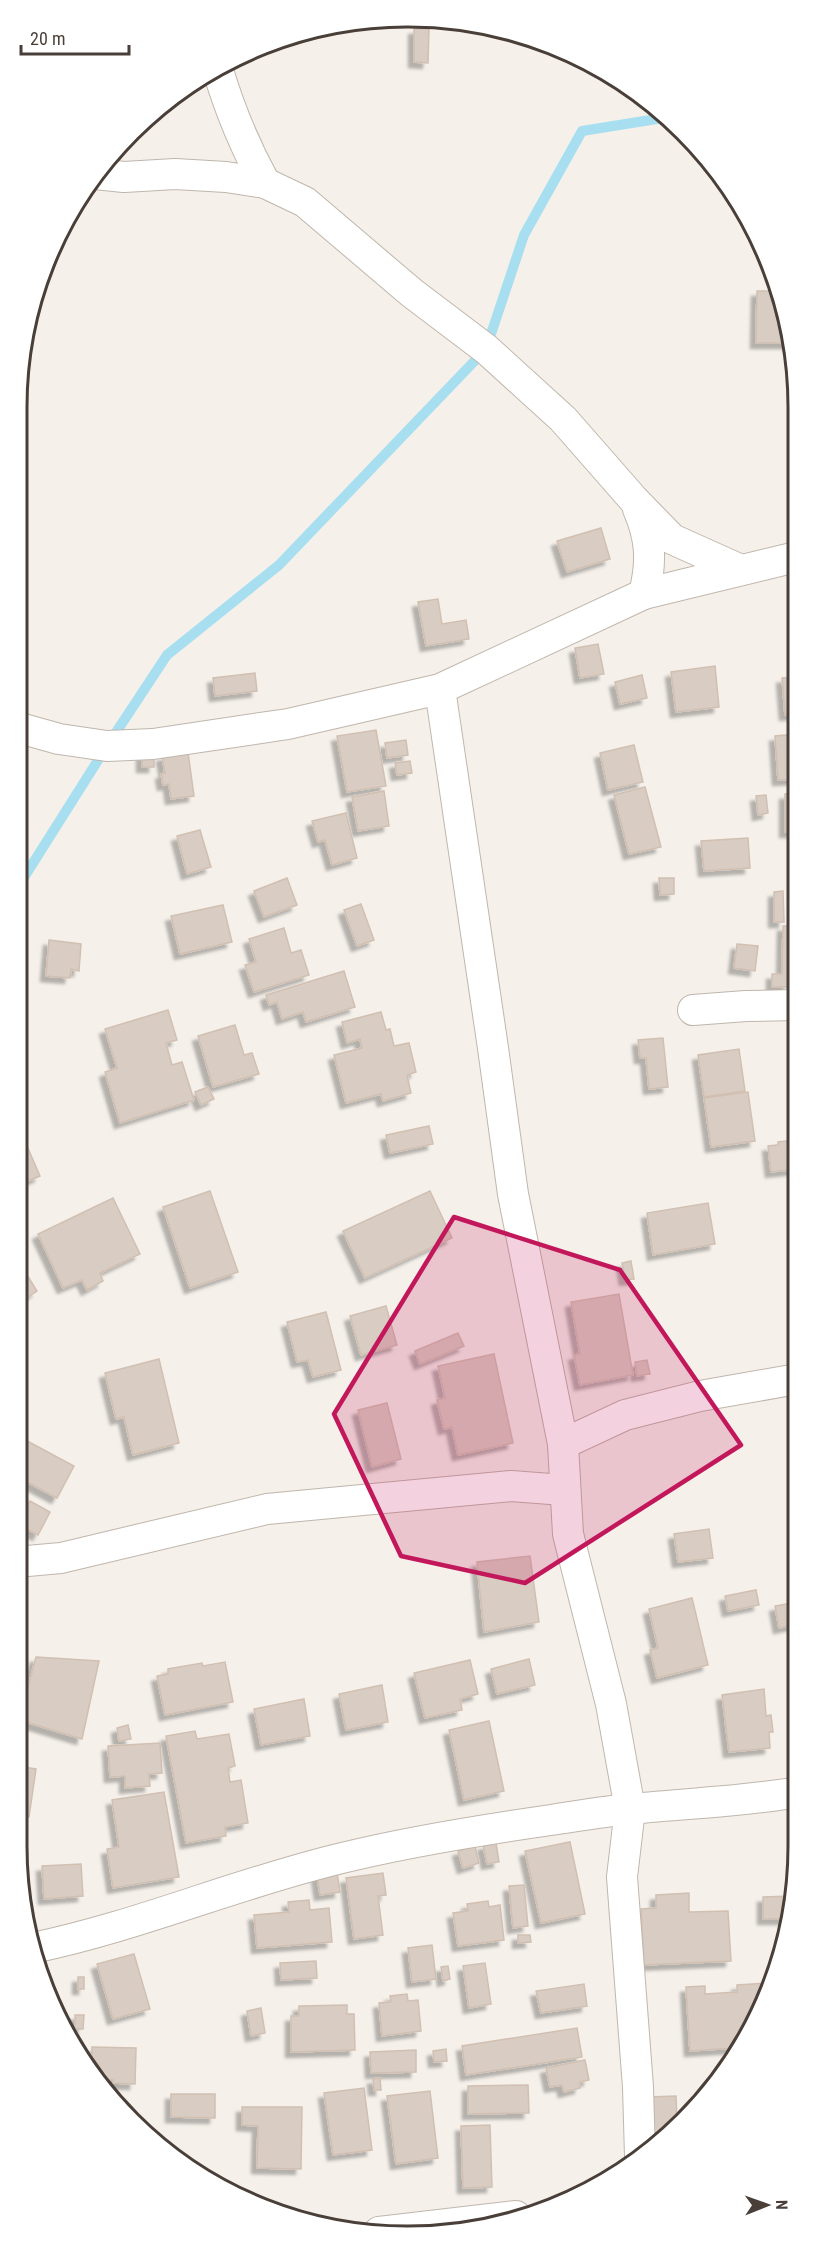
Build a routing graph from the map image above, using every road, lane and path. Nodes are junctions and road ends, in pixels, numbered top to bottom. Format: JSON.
{"nodes":[{"id":1,"x":220,"y":76,"type":"edge"},
{"id":2,"x":107,"y":175,"type":"edge"},
{"id":3,"x":265,"y":183,"type":"junction"},
{"id":4,"x":634,"y":500,"type":"junction"},
{"id":5,"x":788,"y":559,"type":"edge"},
{"id":6,"x":741,"y":570,"type":"junction"},
{"id":7,"x":644,"y":594,"type":"junction"},
{"id":8,"x":440,"y":689,"type":"junction"},
{"id":9,"x":27,"y":730,"type":"edge"},
{"id":10,"x":788,"y":1005,"type":"edge"},
{"id":11,"x":693,"y":1010,"type":"dead end"},
{"id":12,"x":788,"y":1381,"type":"edge"},
{"id":13,"x":563,"y":1444,"type":"junction"},
{"id":14,"x":564,"y":1490,"type":"junction"},
{"id":15,"x":27,"y":1561,"type":"edge"},
{"id":16,"x":788,"y":1794,"type":"edge"},
{"id":17,"x":630,"y":1809,"type":"junction"},
{"id":18,"x":41,"y":1946,"type":"edge"},
{"id":19,"x":640,"y":2146,"type":"edge"}],
"edges":[{"from":1,"to":3,"type":"street"},
{"from":2,"to":3,"type":"street"},
{"from":3,"to":4,"type":"street"},
{"from":4,"to":6,"type":"street"},
{"from":4,"to":7,"type":"street"},
{"from":5,"to":6,"type":"street"},
{"from":6,"to":7,"type":"street"},
{"from":7,"to":8,"type":"street"},
{"from":8,"to":9,"type":"street"},
{"from":8,"to":13,"type":"street"},
{"from":10,"to":11,"type":"street"},
{"from":12,"to":13,"type":"street"},
{"from":13,"to":14,"type":"street"},
{"from":14,"to":15,"type":"street"},
{"from":14,"to":17,"type":"street"},
{"from":16,"to":17,"type":"street"},
{"from":17,"to":18,"type":"street"},
{"from":17,"to":19,"type":"street"}]}
